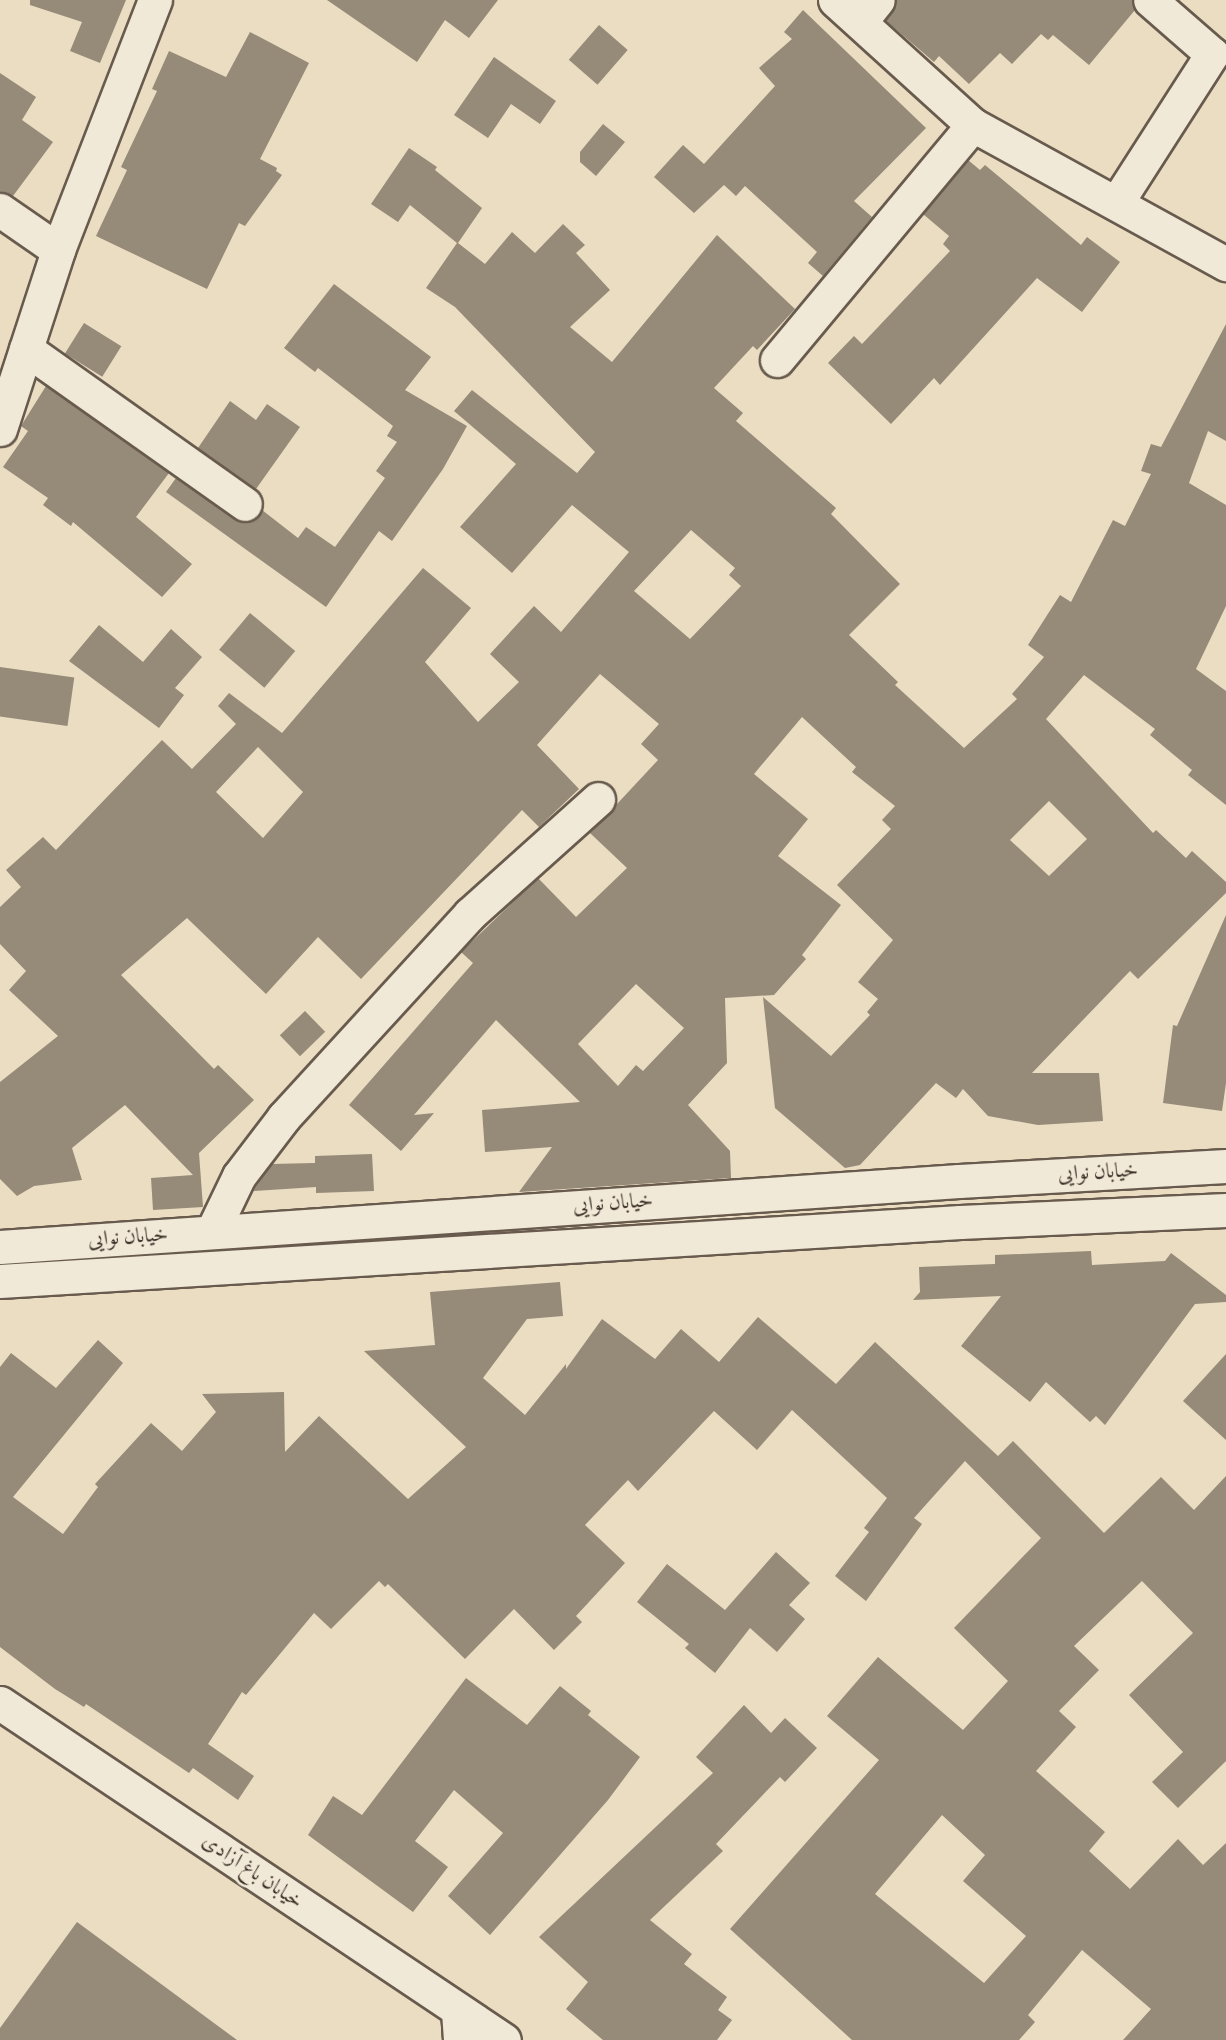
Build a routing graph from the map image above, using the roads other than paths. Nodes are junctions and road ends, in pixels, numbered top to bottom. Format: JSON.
{"nodes":[{"id":1,"x":155,"y":0,"type":"edge"},
{"id":2,"x":835,"y":0,"type":"edge"},
{"id":3,"x":1150,"y":0,"type":"edge"},
{"id":4,"x":869,"y":11,"type":"edge"},
{"id":5,"x":973,"y":125,"type":"junction"},
{"id":6,"x":1116,"y":202,"type":"junction"},
{"id":7,"x":0,"y":210,"type":"edge"},
{"id":8,"x":58,"y":250,"type":"junction"},
{"id":9,"x":1226,"y":264,"type":"edge"},
{"id":10,"x":26,"y":349,"type":"junction"},
{"id":11,"x":777,"y":360,"type":"dead end"},
{"id":12,"x":0,"y":429,"type":"edge"},
{"id":13,"x":245,"y":504,"type":"dead end"},
{"id":14,"x":598,"y":799,"type":"dead end"},
{"id":15,"x":1226,"y":1166,"type":"edge"},
{"id":16,"x":1226,"y":1210,"type":"edge"},
{"id":17,"x":212,"y":1232,"type":"junction"},
{"id":18,"x":0,"y":1247,"type":"edge"},
{"id":19,"x":0,"y":1281,"type":"edge"},
{"id":20,"x":0,"y":1703,"type":"edge"},
{"id":21,"x":459,"y":2025,"type":"edge"},
{"id":22,"x":504,"y":2040,"type":"edge"}],
"edges":[{"from":1,"to":8,"type":"street"},
{"from":2,"to":4,"type":"street"},
{"from":3,"to":6,"type":"street"},
{"from":4,"to":5,"type":"street"},
{"from":5,"to":6,"type":"street"},
{"from":5,"to":11,"type":"street"},
{"from":6,"to":9,"type":"street"},
{"from":7,"to":8,"type":"street"},
{"from":8,"to":10,"type":"street"},
{"from":10,"to":12,"type":"street"},
{"from":10,"to":13,"type":"street"},
{"from":14,"to":17,"type":"street"},
{"from":15,"to":17,"type":"street","name":"خیابان نوایی"},
{"from":16,"to":19,"type":"street","name":"خیابان نوایی"},
{"from":17,"to":18,"type":"street","name":"خیابان نوایی"},
{"from":20,"to":21,"type":"street","name":"خیابان باغ آزادی"},
{"from":21,"to":22,"type":"street","name":"خیابان باغ آزادی"}]}
